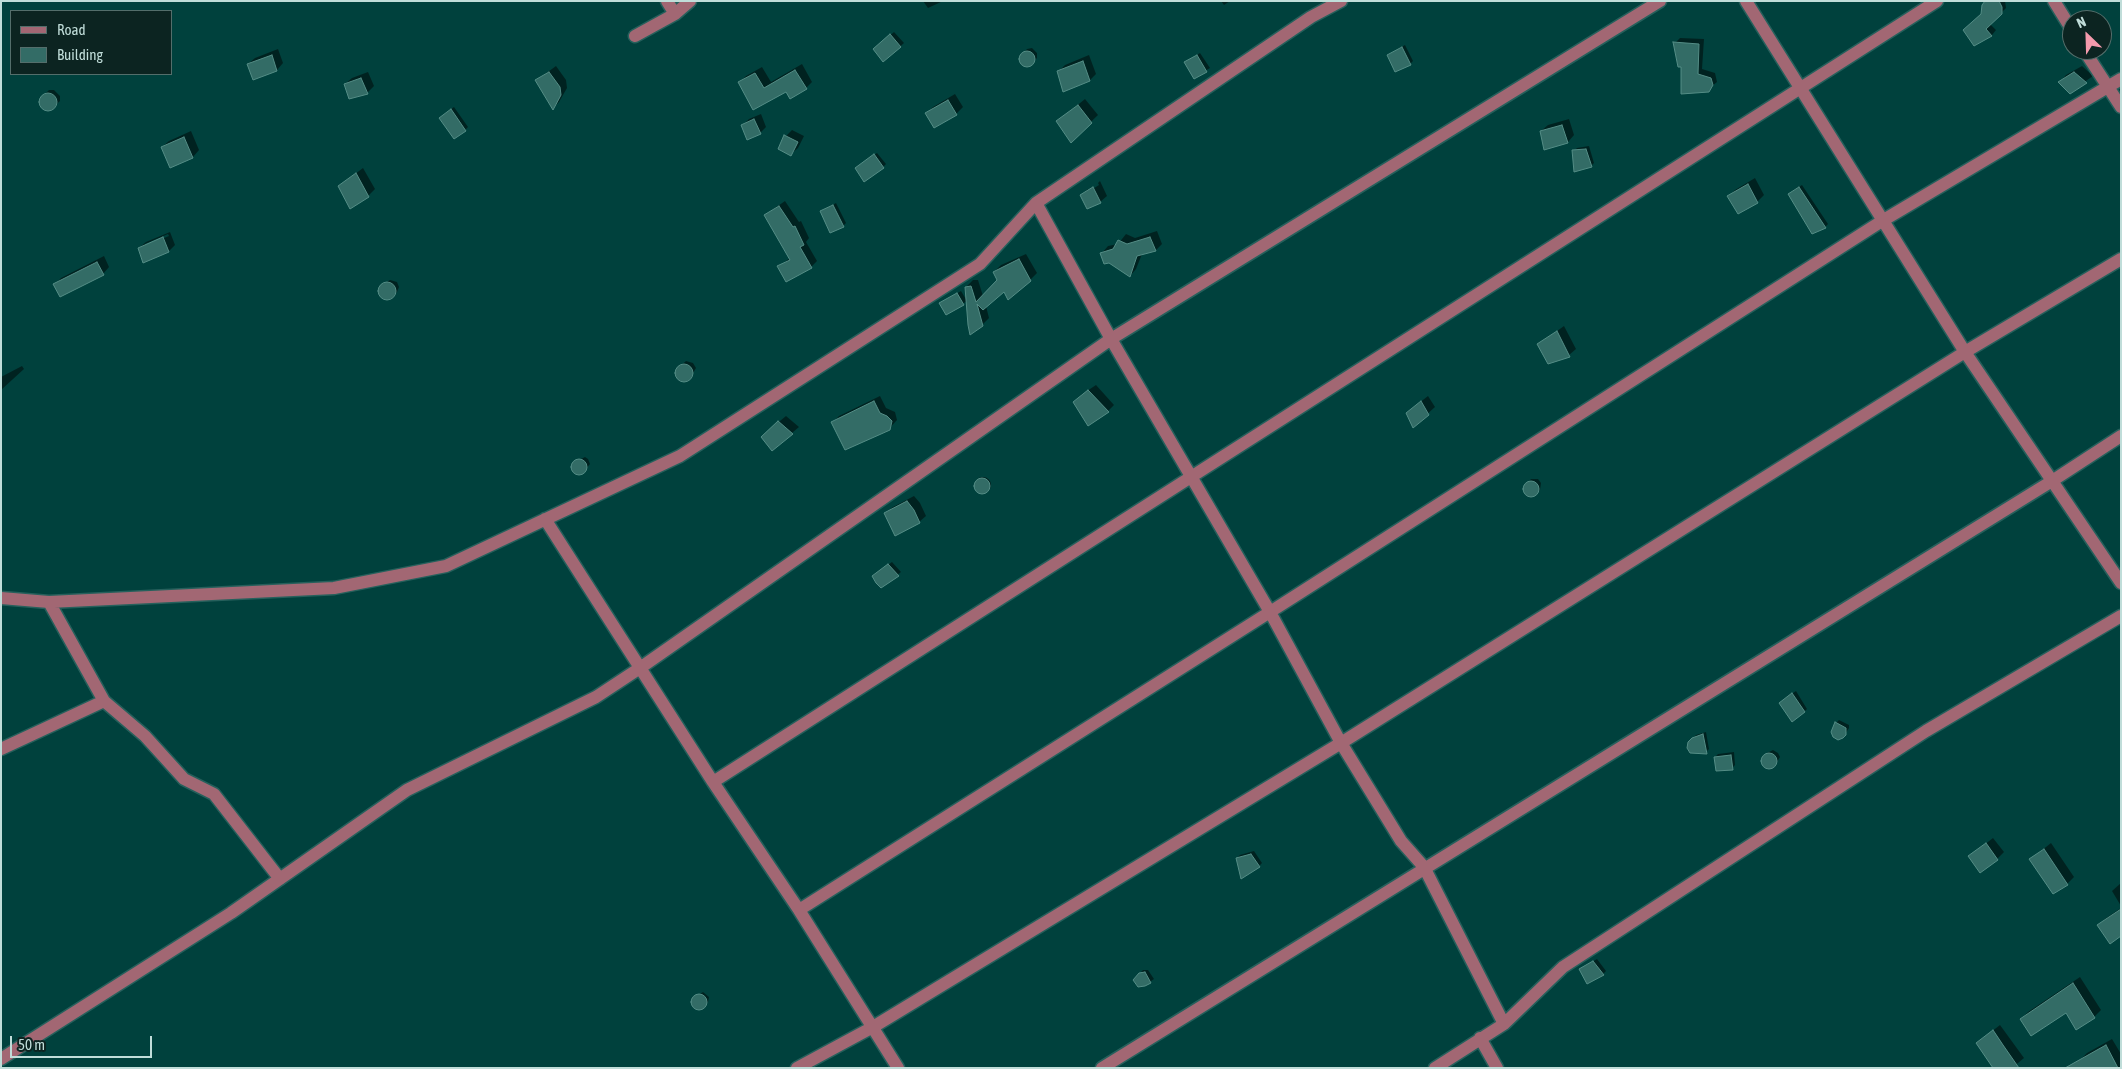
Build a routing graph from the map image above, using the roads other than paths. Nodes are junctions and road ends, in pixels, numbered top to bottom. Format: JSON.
{"nodes":[{"id":1,"x":667,"y":1,"type":"edge"},
{"id":2,"x":690,"y":1,"type":"edge"},
{"id":3,"x":1341,"y":1,"type":"edge"},
{"id":4,"x":1660,"y":1,"type":"edge"},
{"id":5,"x":1746,"y":1,"type":"edge"},
{"id":6,"x":1937,"y":1,"type":"edge"},
{"id":7,"x":2054,"y":1,"type":"edge"},
{"id":8,"x":675,"y":14,"type":"junction"},
{"id":9,"x":2062,"y":14,"type":"edge"},
{"id":10,"x":635,"y":36,"type":"dead end"},
{"id":11,"x":2090,"y":60,"type":"edge"},
{"id":12,"x":2121,"y":79,"type":"edge"},
{"id":13,"x":2108,"y":87,"type":"junction"},
{"id":14,"x":1801,"y":90,"type":"junction"},
{"id":15,"x":2121,"y":107,"type":"edge"},
{"id":16,"x":1036,"y":203,"type":"junction"},
{"id":17,"x":1882,"y":220,"type":"junction"},
{"id":18,"x":2121,"y":259,"type":"edge"},
{"id":19,"x":1111,"y":339,"type":"junction"},
{"id":20,"x":1965,"y":352,"type":"junction"},
{"id":21,"x":2121,"y":436,"type":"edge"},
{"id":22,"x":1193,"y":477,"type":"junction"},
{"id":23,"x":2052,"y":481,"type":"junction"},
{"id":24,"x":545,"y":520,"type":"junction"},
{"id":25,"x":2121,"y":583,"type":"edge"},
{"id":26,"x":1,"y":598,"type":"edge"},
{"id":27,"x":49,"y":602,"type":"junction"},
{"id":28,"x":1270,"y":612,"type":"junction"},
{"id":29,"x":2121,"y":616,"type":"edge"},
{"id":30,"x":640,"y":668,"type":"junction"},
{"id":31,"x":104,"y":701,"type":"junction"},
{"id":32,"x":1341,"y":743,"type":"junction"},
{"id":33,"x":1,"y":749,"type":"edge"},
{"id":34,"x":713,"y":782,"type":"junction"},
{"id":35,"x":1424,"y":867,"type":"junction"},
{"id":36,"x":280,"y":879,"type":"junction"},
{"id":37,"x":799,"y":910,"type":"junction"},
{"id":38,"x":1504,"y":1024,"type":"junction"},
{"id":39,"x":873,"y":1027,"type":"junction"},
{"id":40,"x":1480,"y":1038,"type":"junction"},
{"id":41,"x":1,"y":1059,"type":"edge"},
{"id":42,"x":797,"y":1068,"type":"edge"},
{"id":43,"x":898,"y":1068,"type":"edge"},
{"id":44,"x":1102,"y":1068,"type":"edge"},
{"id":45,"x":1436,"y":1068,"type":"edge"},
{"id":46,"x":1498,"y":1068,"type":"edge"}],
"edges":[{"from":1,"to":8,"type":"street"},
{"from":2,"to":8,"type":"street"},
{"from":3,"to":16,"type":"street"},
{"from":4,"to":19,"type":"street"},
{"from":5,"to":14,"type":"street"},
{"from":6,"to":14,"type":"street"},
{"from":7,"to":9,"type":"street"},
{"from":8,"to":10,"type":"street"},
{"from":11,"to":13,"type":"street"},
{"from":12,"to":13,"type":"street"},
{"from":13,"to":15,"type":"street"},
{"from":13,"to":17,"type":"street"},
{"from":14,"to":17,"type":"street"},
{"from":14,"to":22,"type":"street"},
{"from":16,"to":19,"type":"street"},
{"from":16,"to":24,"type":"street"},
{"from":17,"to":20,"type":"street"},
{"from":17,"to":28,"type":"street"},
{"from":18,"to":20,"type":"street"},
{"from":19,"to":22,"type":"street"},
{"from":19,"to":30,"type":"street"},
{"from":20,"to":23,"type":"street"},
{"from":20,"to":32,"type":"street"},
{"from":21,"to":23,"type":"street"},
{"from":22,"to":28,"type":"street"},
{"from":22,"to":34,"type":"street"},
{"from":23,"to":25,"type":"street"},
{"from":23,"to":35,"type":"street"},
{"from":24,"to":27,"type":"street"},
{"from":24,"to":30,"type":"street"},
{"from":26,"to":27,"type":"street"},
{"from":27,"to":31,"type":"street"},
{"from":28,"to":32,"type":"street"},
{"from":28,"to":37,"type":"street"},
{"from":29,"to":38,"type":"street"},
{"from":30,"to":34,"type":"street"},
{"from":30,"to":36,"type":"street"},
{"from":31,"to":33,"type":"street"},
{"from":31,"to":36,"type":"street"},
{"from":32,"to":35,"type":"street"},
{"from":32,"to":39,"type":"street"},
{"from":34,"to":37,"type":"street"},
{"from":35,"to":38,"type":"street"},
{"from":35,"to":44,"type":"street"},
{"from":36,"to":41,"type":"street"},
{"from":37,"to":39,"type":"street"},
{"from":38,"to":40,"type":"street"},
{"from":39,"to":42,"type":"street"},
{"from":39,"to":43,"type":"street"},
{"from":40,"to":45,"type":"street"},
{"from":40,"to":46,"type":"street"}]}
